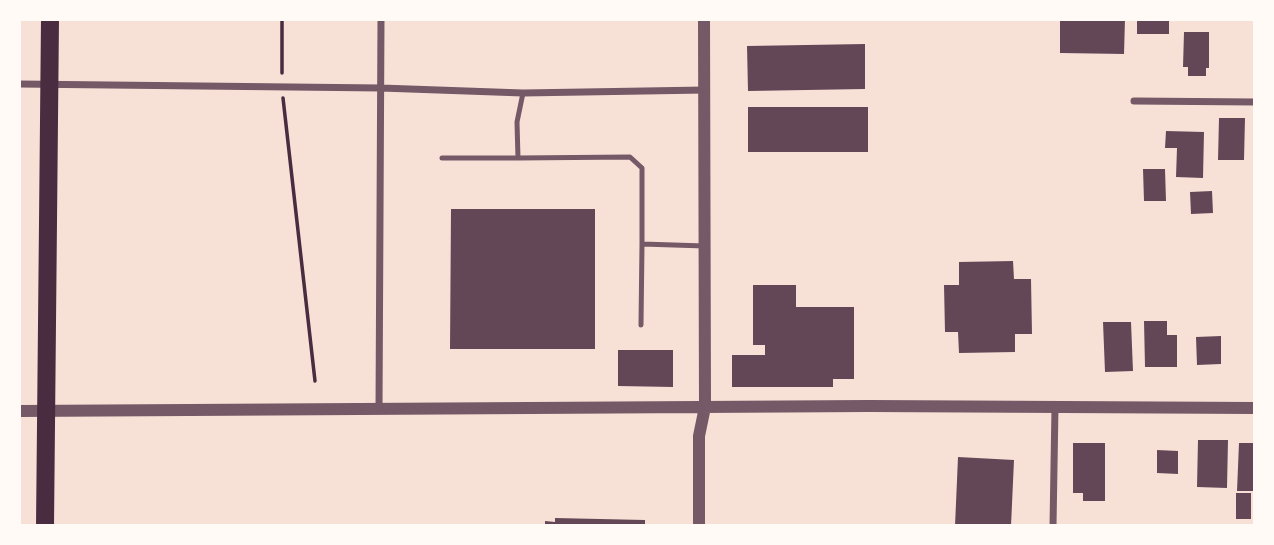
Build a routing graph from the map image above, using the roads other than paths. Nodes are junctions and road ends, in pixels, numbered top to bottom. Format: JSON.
{"nodes":[{"id":1,"x":50,"y":19,"type":"edge"},
{"id":2,"x":381,"y":19,"type":"edge"},
{"id":3,"x":704,"y":19,"type":"edge"},
{"id":4,"x":19,"y":84,"type":"edge"},
{"id":5,"x":49,"y":85,"type":"junction"},
{"id":6,"x":381,"y":88,"type":"junction"},
{"id":7,"x":706,"y":90,"type":"junction"},
{"id":8,"x":523,"y":93,"type":"junction"},
{"id":9,"x":1134,"y":101,"type":"dead end"},
{"id":10,"x":1255,"y":102,"type":"edge"},
{"id":11,"x":442,"y":158,"type":"dead end"},
{"id":12,"x":518,"y":158,"type":"junction"},
{"id":13,"x":642,"y":244,"type":"junction"},
{"id":14,"x":705,"y":247,"type":"junction"},
{"id":15,"x":641,"y":325,"type":"dead end"},
{"id":16,"x":705,"y":407,"type":"junction"},
{"id":17,"x":1055,"y":407,"type":"junction"},
{"id":18,"x":1255,"y":408,"type":"edge"},
{"id":19,"x":379,"y":409,"type":"junction"},
{"id":20,"x":19,"y":411,"type":"edge"},
{"id":21,"x":47,"y":411,"type":"junction"},
{"id":22,"x":45,"y":526,"type":"edge"},
{"id":23,"x":699,"y":526,"type":"edge"},
{"id":24,"x":1053,"y":526,"type":"edge"}],
"edges":[{"from":1,"to":5,"type":"main road"},
{"from":2,"to":6,"type":"street"},
{"from":3,"to":7,"type":"street"},
{"from":4,"to":5,"type":"street"},
{"from":5,"to":6,"type":"street"},
{"from":5,"to":21,"type":"main road"},
{"from":6,"to":8,"type":"street"},
{"from":6,"to":19,"type":"street"},
{"from":7,"to":8,"type":"street"},
{"from":7,"to":14,"type":"street"},
{"from":8,"to":12,"type":"lane"},
{"from":9,"to":10,"type":"street"},
{"from":11,"to":12,"type":"lane"},
{"from":12,"to":13,"type":"lane"},
{"from":13,"to":14,"type":"lane"},
{"from":13,"to":15,"type":"lane"},
{"from":14,"to":16,"type":"street"},
{"from":16,"to":17,"type":"street"},
{"from":16,"to":19,"type":"street"},
{"from":16,"to":23,"type":"street"},
{"from":17,"to":18,"type":"street"},
{"from":17,"to":24,"type":"street"},
{"from":19,"to":21,"type":"street"},
{"from":20,"to":21,"type":"street"},
{"from":21,"to":22,"type":"main road"}]}
